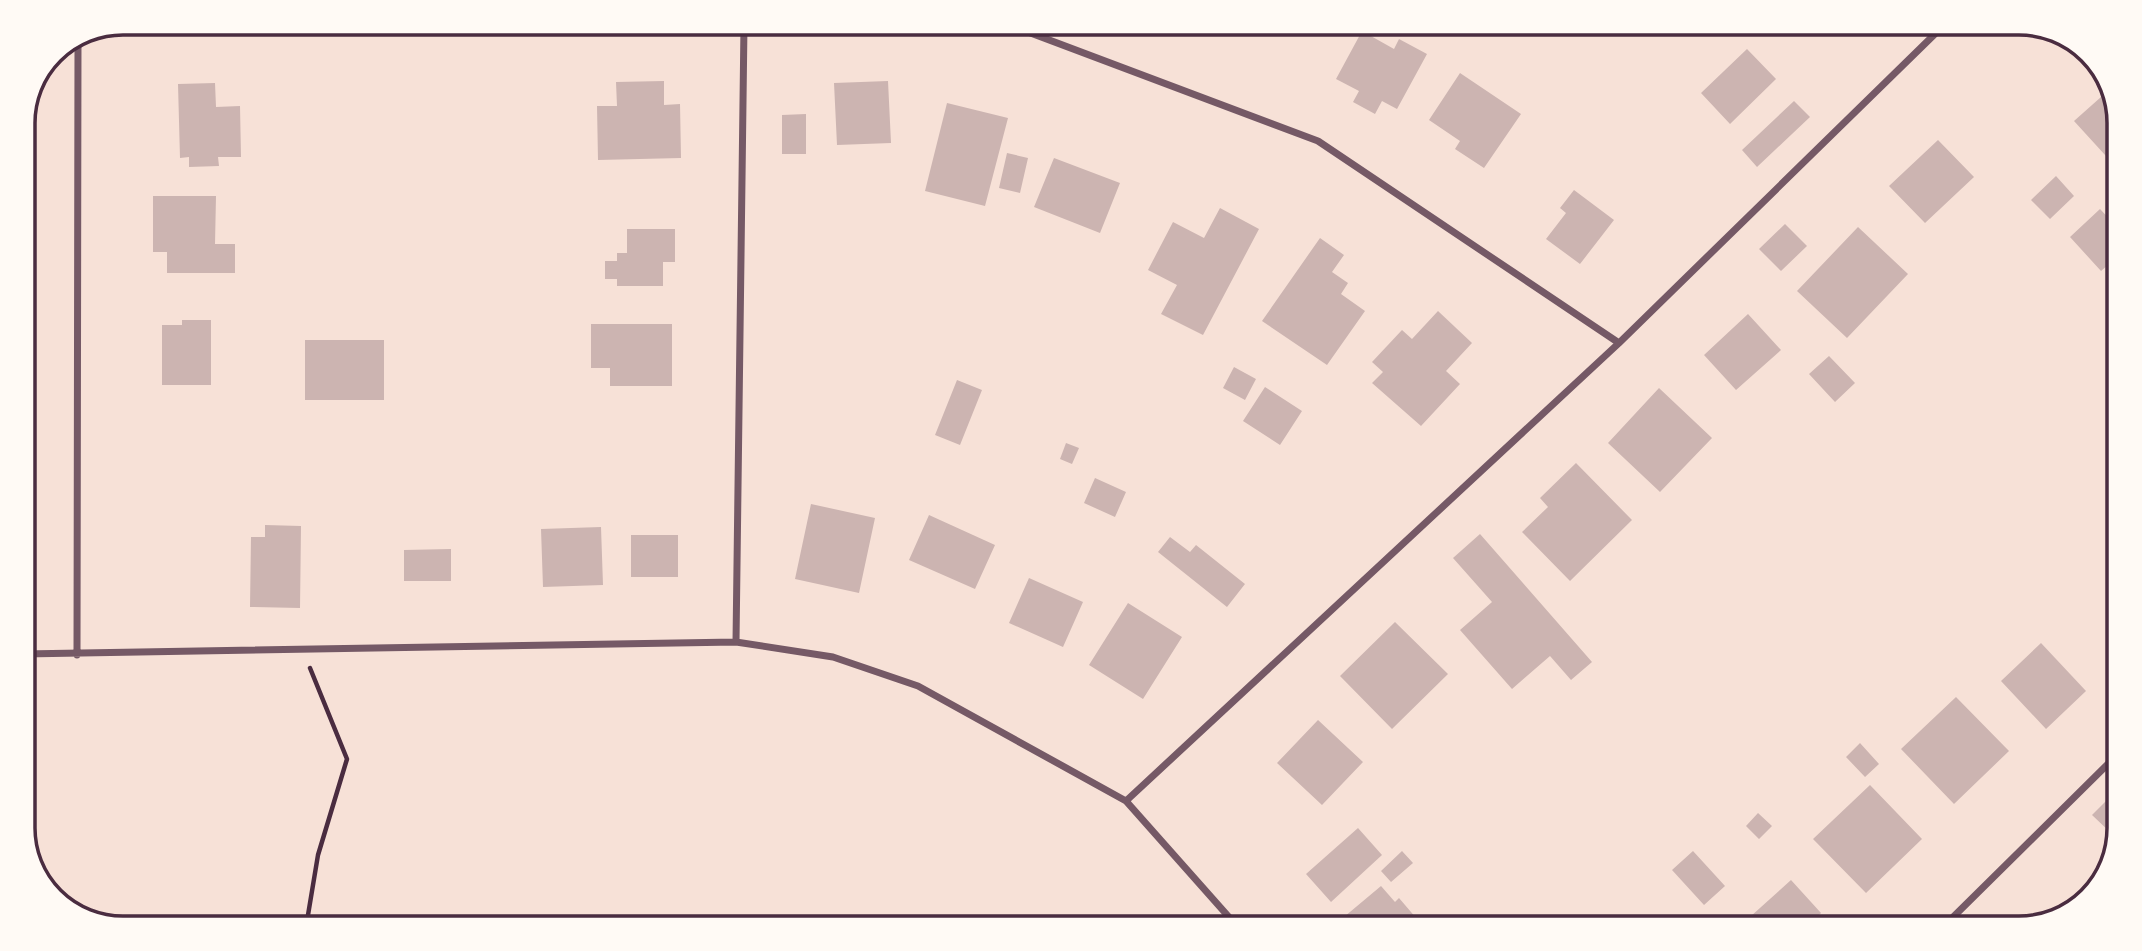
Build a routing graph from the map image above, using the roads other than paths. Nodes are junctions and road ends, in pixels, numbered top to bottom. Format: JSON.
{"nodes":[{"id":1,"x":744,"y":35,"type":"edge"},
{"id":2,"x":1036,"y":35,"type":"edge"},
{"id":3,"x":1934,"y":35,"type":"edge"},
{"id":4,"x":78,"y":48,"type":"edge"},
{"id":5,"x":1619,"y":342,"type":"junction"},
{"id":6,"x":736,"y":642,"type":"junction"},
{"id":7,"x":35,"y":654,"type":"edge"},
{"id":8,"x":77,"y":654,"type":"junction"},
{"id":9,"x":2107,"y":765,"type":"edge"},
{"id":10,"x":1126,"y":801,"type":"junction"},
{"id":11,"x":1228,"y":916,"type":"edge"},
{"id":12,"x":1954,"y":916,"type":"edge"}],
"edges":[{"from":1,"to":6,"type":"street"},
{"from":2,"to":5,"type":"street"},
{"from":3,"to":5,"type":"street"},
{"from":4,"to":8,"type":"street"},
{"from":5,"to":10,"type":"street"},
{"from":6,"to":8,"type":"street"},
{"from":6,"to":10,"type":"street"},
{"from":7,"to":8,"type":"street"},
{"from":9,"to":12,"type":"street"},
{"from":10,"to":11,"type":"street"}]}
